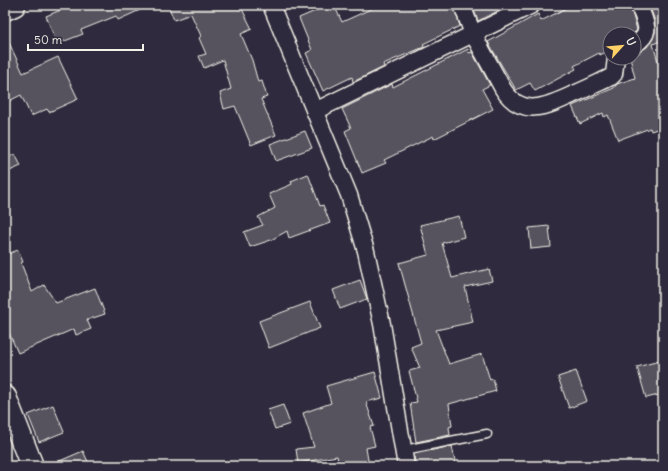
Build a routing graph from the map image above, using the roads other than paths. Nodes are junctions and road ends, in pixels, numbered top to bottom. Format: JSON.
{"nodes":[{"id":1,"x":14,"y":5,"type":"edge"},
{"id":2,"x":271,"y":5,"type":"edge"},
{"id":3,"x":462,"y":5,"type":"edge"},
{"id":4,"x":532,"y":5,"type":"edge"},
{"id":5,"x":639,"y":5,"type":"edge"},
{"id":6,"x":5,"y":9,"type":"edge"},
{"id":7,"x":473,"y":34,"type":"junction"},
{"id":8,"x":642,"y":39,"type":"edge"},
{"id":9,"x":615,"y":66,"type":"edge"},
{"id":10,"x":315,"y":111,"type":"junction"},
{"id":11,"x":5,"y":397,"type":"edge"},
{"id":12,"x":487,"y":434,"type":"dead end"},
{"id":13,"x":404,"y":450,"type":"junction"},
{"id":14,"x":32,"y":466,"type":"edge"},
{"id":15,"x":406,"y":466,"type":"edge"}],
"edges":[{"from":1,"to":6,"type":"street"},
{"from":2,"to":10,"type":"street"},
{"from":3,"to":7,"type":"street"},
{"from":4,"to":7,"type":"street"},
{"from":5,"to":8,"type":"street"},
{"from":7,"to":9,"type":"street"},
{"from":7,"to":10,"type":"street"},
{"from":10,"to":13,"type":"street"},
{"from":11,"to":14,"type":"street"},
{"from":12,"to":13,"type":"lane"},
{"from":13,"to":15,"type":"street"}]}
